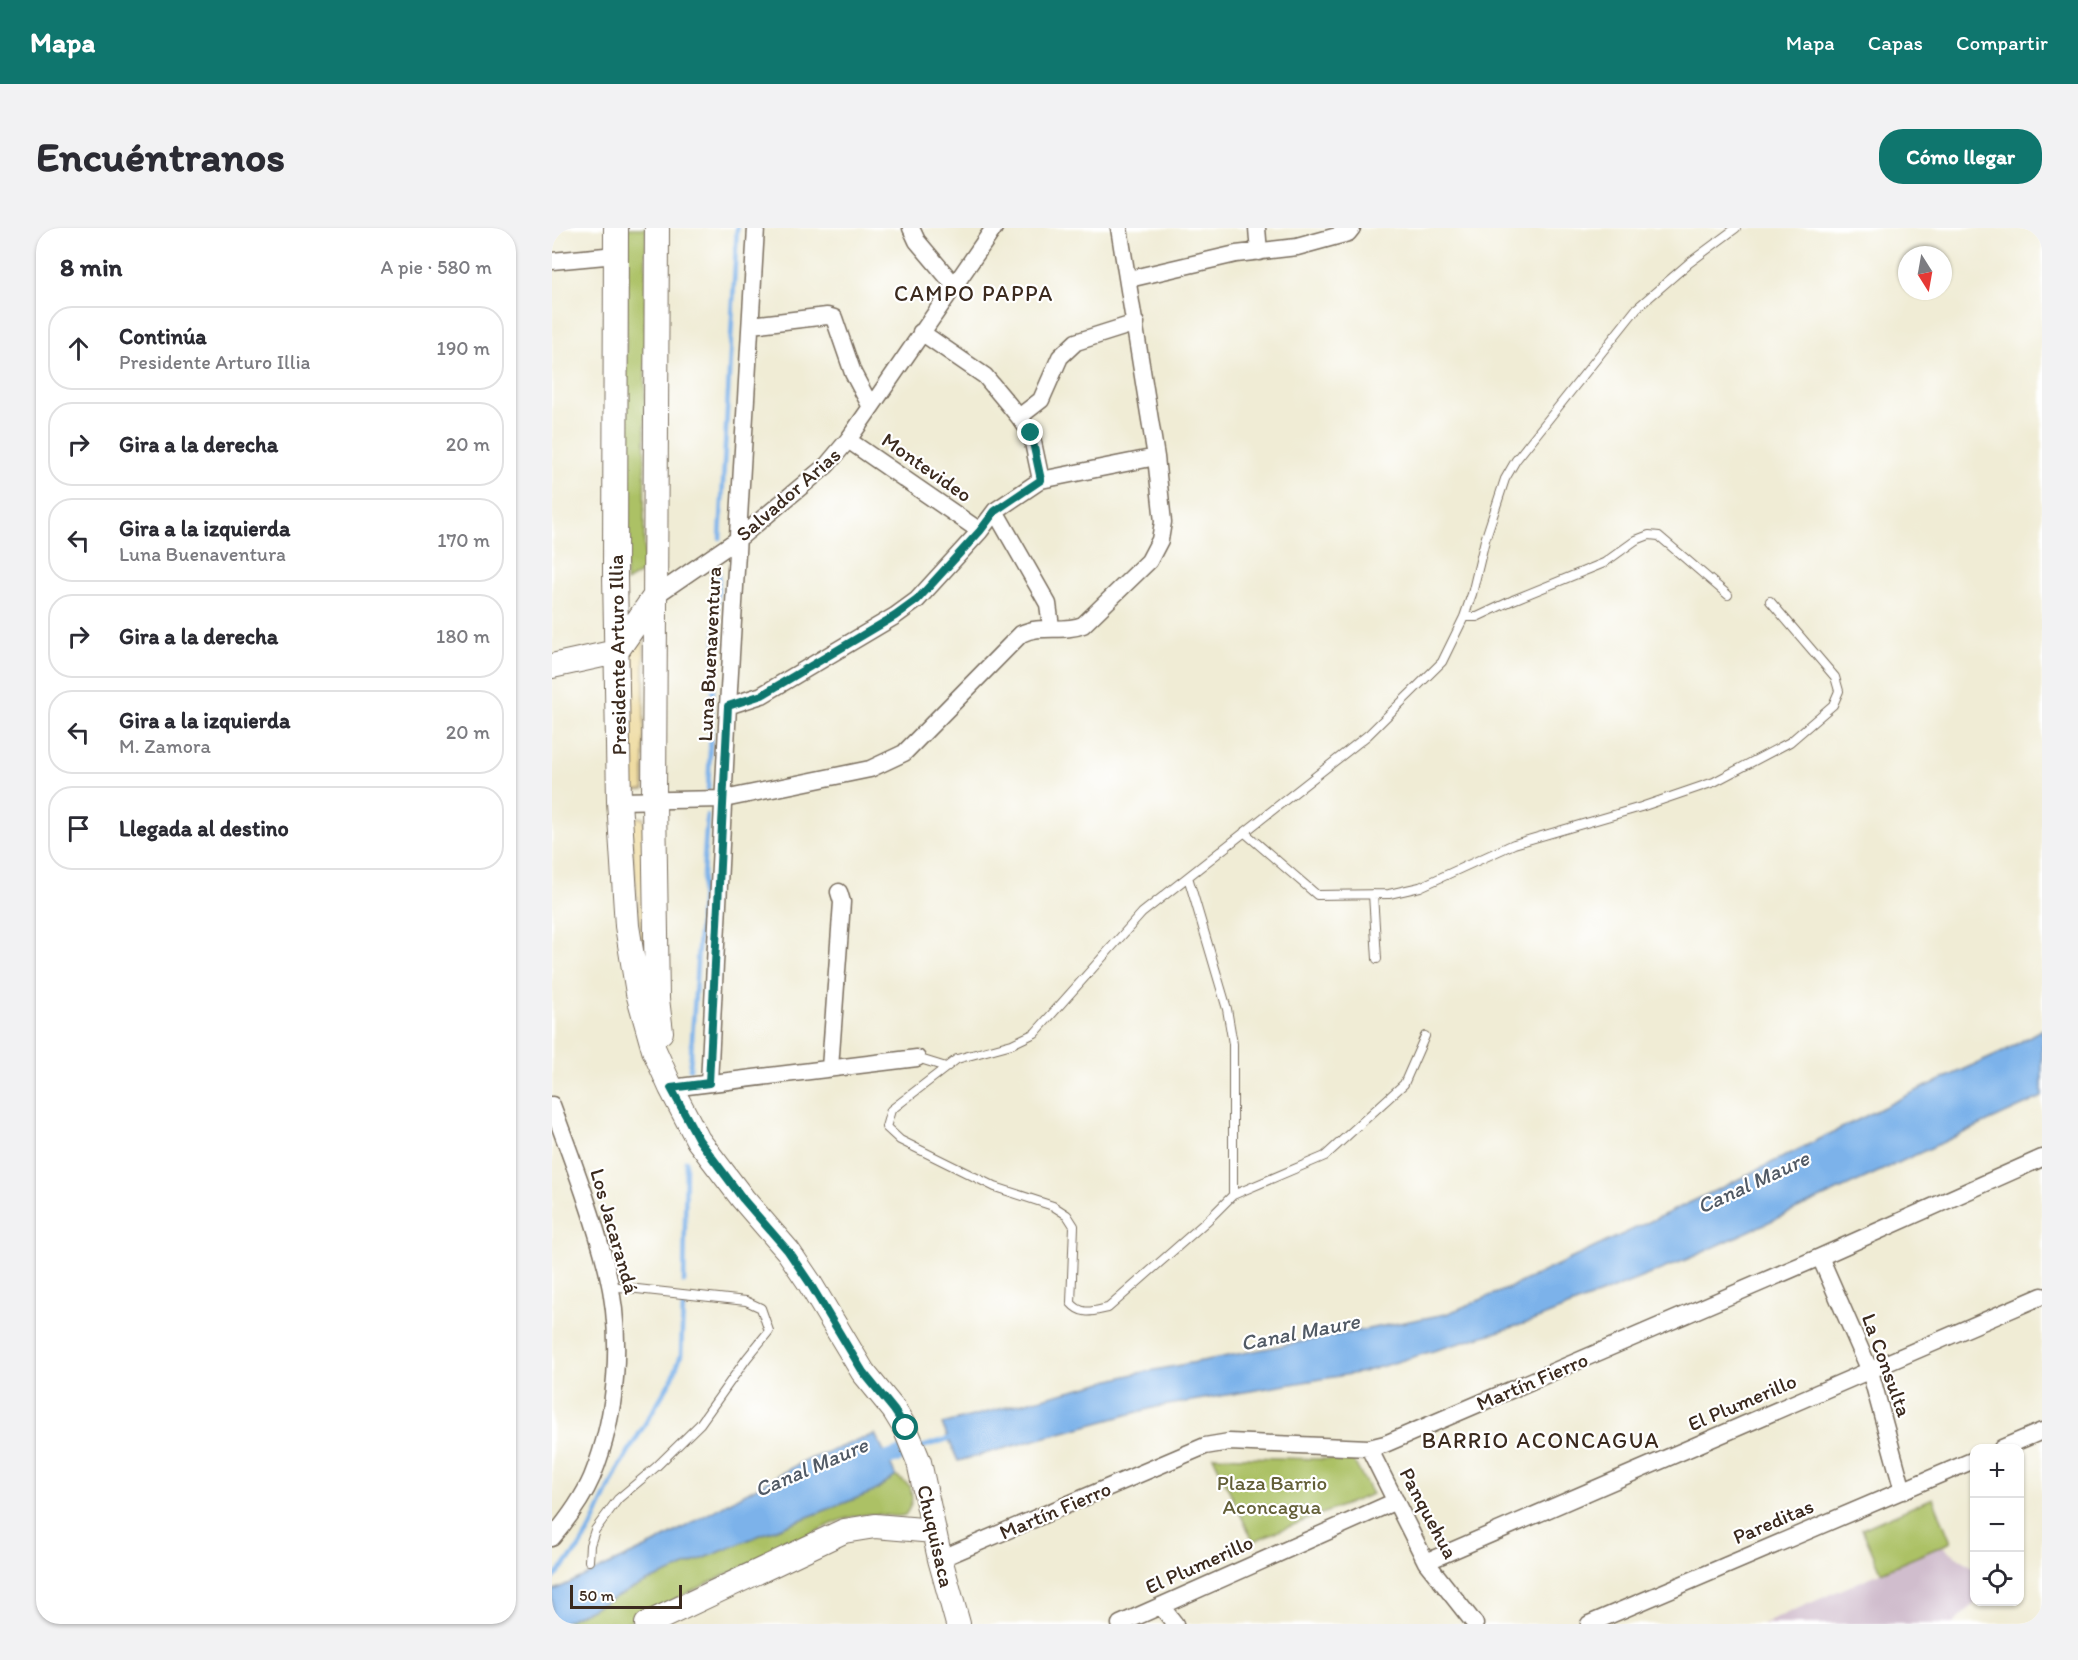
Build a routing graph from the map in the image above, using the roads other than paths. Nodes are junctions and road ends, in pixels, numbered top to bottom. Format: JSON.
{"nodes":[{"id":1,"x":616,"y":228,"type":"edge"},
{"id":2,"x":657,"y":228,"type":"edge"},
{"id":3,"x":756,"y":228,"type":"edge"},
{"id":4,"x":911,"y":228,"type":"edge"},
{"id":5,"x":994,"y":228,"type":"edge"},
{"id":6,"x":1119,"y":228,"type":"edge"},
{"id":7,"x":1257,"y":228,"type":"edge"},
{"id":8,"x":1352,"y":228,"type":"edge"},
{"id":9,"x":1736,"y":228,"type":"edge"},
{"id":10,"x":1259,"y":252,"type":"junction"},
{"id":11,"x":616,"y":255,"type":"junction"},
{"id":12,"x":552,"y":261,"type":"edge"},
{"id":13,"x":1129,"y":279,"type":"junction"},
{"id":14,"x":955,"y":286,"type":"junction"},
{"id":15,"x":1136,"y":322,"type":"junction"},
{"id":16,"x":751,"y":325,"type":"junction"},
{"id":17,"x":921,"y":332,"type":"junction"},
{"id":18,"x":871,"y":407,"type":"junction"},
{"id":19,"x":1019,"y":417,"type":"junction"},
{"id":20,"x":848,"y":440,"type":"junction"},
{"id":21,"x":1156,"y":457,"type":"junction"},
{"id":22,"x":1041,"y":480,"type":"junction"},
{"id":23,"x":995,"y":511,"type":"junction"},
{"id":24,"x":980,"y":531,"type":"junction"},
{"id":25,"x":738,"y":539,"type":"junction"},
{"id":26,"x":615,"y":585,"type":"junction"},
{"id":27,"x":655,"y":585,"type":"junction"},
{"id":28,"x":1728,"y":595,"type":"dead end"},
{"id":29,"x":1770,"y":601,"type":"dead end"},
{"id":30,"x":1464,"y":617,"type":"junction"},
{"id":31,"x":1051,"y":627,"type":"junction"},
{"id":32,"x":616,"y":652,"type":"junction"},
{"id":33,"x":552,"y":666,"type":"edge"},
{"id":34,"x":728,"y":706,"type":"junction"},
{"id":35,"x":724,"y":799,"type":"junction"},
{"id":36,"x":619,"y":801,"type":"junction"},
{"id":37,"x":654,"y":801,"type":"junction"},
{"id":38,"x":1244,"y":832,"type":"junction"},
{"id":39,"x":1188,"y":877,"type":"junction"},
{"id":40,"x":839,"y":892,"type":"dead end"},
{"id":41,"x":1373,"y":894,"type":"junction"},
{"id":42,"x":1377,"y":959,"type":"dead end"},
{"id":43,"x":1425,"y":1036,"type":"dead end"},
{"id":44,"x":917,"y":1058,"type":"joint"},
{"id":45,"x":946,"y":1067,"type":"junction"},
{"id":46,"x":830,"y":1068,"type":"junction"},
{"id":47,"x":669,"y":1082,"type":"junction"},
{"id":48,"x":709,"y":1083,"type":"junction"},
{"id":49,"x":552,"y":1105,"type":"edge"},
{"id":50,"x":2042,"y":1158,"type":"edge"},
{"id":51,"x":1233,"y":1195,"type":"junction"},
{"id":52,"x":1820,"y":1257,"type":"junction"},
{"id":53,"x":610,"y":1286,"type":"junction"},
{"id":54,"x":2042,"y":1296,"type":"edge"},
{"id":55,"x":1870,"y":1371,"type":"junction"},
{"id":56,"x":2042,"y":1431,"type":"edge"},
{"id":57,"x":2012,"y":1444,"type":"edge"},
{"id":58,"x":1370,"y":1448,"type":"junction"},
{"id":59,"x":915,"y":1449,"type":"joint"},
{"id":60,"x":1970,"y":1462,"type":"edge"},
{"id":61,"x":1904,"y":1491,"type":"junction"},
{"id":62,"x":1396,"y":1501,"type":"junction"},
{"id":63,"x":934,"y":1531,"type":"junction"},
{"id":64,"x":552,"y":1538,"type":"edge"},
{"id":65,"x":940,"y":1558,"type":"junction"},
{"id":66,"x":589,"y":1561,"type":"dead end"},
{"id":67,"x":1426,"y":1562,"type":"junction"},
{"id":68,"x":1161,"y":1606,"type":"junction"},
{"id":69,"x":647,"y":1624,"type":"edge"},
{"id":70,"x":958,"y":1624,"type":"edge"},
{"id":71,"x":1120,"y":1624,"type":"edge"},
{"id":72,"x":1175,"y":1624,"type":"edge"},
{"id":73,"x":1475,"y":1624,"type":"edge"},
{"id":74,"x":1589,"y":1624,"type":"edge"}],
"edges":[{"from":1,"to":11,"type":"street","name":"Presidente Arturo Illia"},
{"from":2,"to":27,"type":"street","name":"Presidente Arturo Illia"},
{"from":3,"to":16,"type":"street","name":"Luna Buenaventura"},
{"from":4,"to":14,"type":"street"},
{"from":5,"to":14,"type":"street","name":"Salvador Arias"},
{"from":6,"to":13,"type":"street"},
{"from":7,"to":10,"type":"street"},
{"from":8,"to":10,"type":"street"},
{"from":9,"to":30,"type":"lane"},
{"from":10,"to":13,"type":"street"},
{"from":11,"to":12,"type":"street"},
{"from":11,"to":26,"type":"street","name":"Presidente Arturo Illia"},
{"from":13,"to":15,"type":"street"},
{"from":14,"to":17,"type":"street","name":"Salvador Arias"},
{"from":15,"to":19,"type":"street"},
{"from":15,"to":21,"type":"street"},
{"from":16,"to":18,"type":"street"},
{"from":16,"to":25,"type":"street","name":"Luna Buenaventura"},
{"from":17,"to":18,"type":"street","name":"Salvador Arias"},
{"from":17,"to":19,"type":"street"},
{"from":18,"to":20,"type":"street","name":"Salvador Arias"},
{"from":19,"to":22,"type":"street"},
{"from":20,"to":24,"type":"street","name":"Montevideo"},
{"from":20,"to":25,"type":"street","name":"Salvador Arias"},
{"from":21,"to":22,"type":"street"},
{"from":21,"to":31,"type":"street"},
{"from":22,"to":23,"type":"street"},
{"from":23,"to":24,"type":"street"},
{"from":23,"to":31,"type":"street","name":"Montevideo"},
{"from":24,"to":34,"type":"street"},
{"from":25,"to":27,"type":"street","name":"Salvador Arias"},
{"from":25,"to":34,"type":"street","name":"Luna Buenaventura"},
{"from":26,"to":27,"type":"street"},
{"from":26,"to":32,"type":"street","name":"Presidente Arturo Illia"},
{"from":27,"to":32,"type":"street","name":"Salvador Arias"},
{"from":27,"to":37,"type":"street","name":"Presidente Arturo Illia"},
{"from":28,"to":30,"type":"lane"},
{"from":29,"to":41,"type":"lane"},
{"from":30,"to":38,"type":"lane"},
{"from":31,"to":35,"type":"street"},
{"from":32,"to":33,"type":"street"},
{"from":32,"to":36,"type":"street","name":"Presidente Arturo Illia"},
{"from":34,"to":35,"type":"street","name":"Luna Buenaventura"},
{"from":35,"to":37,"type":"street"},
{"from":35,"to":48,"type":"street","name":"Luna Buenaventura"},
{"from":36,"to":37,"type":"street"},
{"from":36,"to":47,"type":"street","name":"Presidente Arturo Illia"},
{"from":37,"to":47,"type":"street","name":"Presidente Arturo Illia"},
{"from":38,"to":39,"type":"lane"},
{"from":38,"to":41,"type":"lane"},
{"from":39,"to":45,"type":"lane"},
{"from":39,"to":51,"type":"lane"},
{"from":40,"to":46,"type":"street"},
{"from":41,"to":42,"type":"lane"},
{"from":43,"to":51,"type":"lane"},
{"from":44,"to":45,"type":"lane"},
{"from":44,"to":46,"type":"street"},
{"from":45,"to":51,"type":"lane"},
{"from":46,"to":48,"type":"street"},
{"from":47,"to":48,"type":"street"},
{"from":47,"to":59,"type":"street","name":"Presidente Arturo Illia"},
{"from":49,"to":53,"type":"street","name":"Los Jacarandá"},
{"from":50,"to":52,"type":"street","name":"Martín Fierro"},
{"from":52,"to":55,"type":"street","name":"La Consulta"},
{"from":52,"to":58,"type":"street","name":"Martín Fierro"},
{"from":53,"to":64,"type":"street","name":"Los Jacarandá"},
{"from":53,"to":66,"type":"lane"},
{"from":54,"to":55,"type":"street","name":"El Plumerillo"},
{"from":55,"to":61,"type":"street","name":"La Consulta"},
{"from":55,"to":67,"type":"street","name":"El Plumerillo"},
{"from":56,"to":57,"type":"street"},
{"from":58,"to":62,"type":"street","name":"Panquehua"},
{"from":58,"to":65,"type":"street","name":"Martín Fierro"},
{"from":59,"to":63,"type":"street","name":"Chuquisaca"},
{"from":60,"to":61,"type":"street","name":"Pareditas"},
{"from":61,"to":74,"type":"street","name":"Pareditas"},
{"from":62,"to":67,"type":"street","name":"Panquehua"},
{"from":62,"to":68,"type":"street","name":"El Plumerillo"},
{"from":63,"to":65,"type":"street","name":"Chuquisaca"},
{"from":63,"to":69,"type":"street"},
{"from":65,"to":70,"type":"street","name":"Chuquisaca"},
{"from":67,"to":73,"type":"street","name":"Panquehua"},
{"from":68,"to":71,"type":"street","name":"El Plumerillo"},
{"from":68,"to":72,"type":"street"}]}
